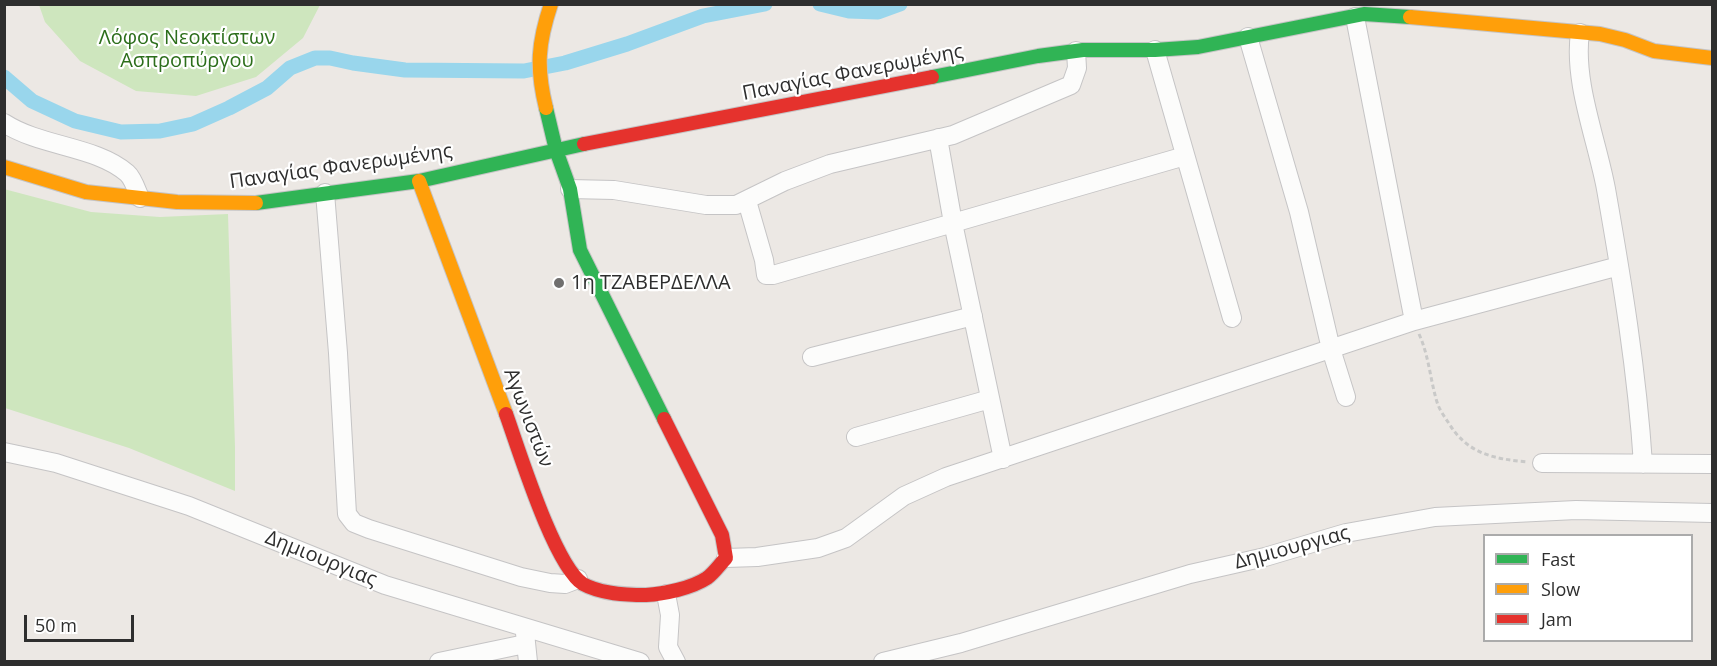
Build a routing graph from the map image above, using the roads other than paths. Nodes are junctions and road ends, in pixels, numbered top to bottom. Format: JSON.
{"nodes":[{"id":1,"x":551,"y":4,"type":"edge"},
{"id":2,"x":1361,"y":12,"type":"edge"},
{"id":3,"x":1580,"y":33,"type":"junction"},
{"id":4,"x":1248,"y":37,"type":"junction"},
{"id":5,"x":1155,"y":50,"type":"junction"},
{"id":6,"x":1076,"y":51,"type":"junction"},
{"id":7,"x":1713,"y":58,"type":"edge"},
{"id":8,"x":4,"y":123,"type":"edge"},
{"id":9,"x":938,"y":138,"type":"junction"},
{"id":10,"x":555,"y":150,"type":"junction"},
{"id":11,"x":1185,"y":156,"type":"junction"},
{"id":12,"x":4,"y":166,"type":"edge"},
{"id":13,"x":419,"y":181,"type":"junction"},
{"id":14,"x":570,"y":189,"type":"junction"},
{"id":15,"x":325,"y":193,"type":"junction"},
{"id":16,"x":140,"y":198,"type":"junction"},
{"id":17,"x":747,"y":201,"type":"junction"},
{"id":18,"x":953,"y":223,"type":"junction"},
{"id":19,"x":1619,"y":266,"type":"junction"},
{"id":20,"x":973,"y":316,"type":"junction"},
{"id":21,"x":1232,"y":318,"type":"dead end"},
{"id":22,"x":1414,"y":321,"type":"junction"},
{"id":23,"x":1331,"y":349,"type":"junction"},
{"id":24,"x":812,"y":357,"type":"dead end"},
{"id":25,"x":1346,"y":397,"type":"dead end"},
{"id":26,"x":990,"y":399,"type":"junction"},
{"id":27,"x":856,"y":437,"type":"dead end"},
{"id":28,"x":4,"y":452,"type":"edge"},
{"id":29,"x":1003,"y":459,"type":"junction"},
{"id":30,"x":1542,"y":463,"type":"road end"},
{"id":31,"x":1643,"y":464,"type":"junction"},
{"id":32,"x":1713,"y":464,"type":"edge"},
{"id":33,"x":1713,"y":513,"type":"edge"},
{"id":34,"x":726,"y":558,"type":"junction"},
{"id":35,"x":578,"y":579,"type":"junction"},
{"id":36,"x":666,"y":594,"type":"junction"},
{"id":37,"x":526,"y":645,"type":"edge"},
{"id":38,"x":609,"y":657,"type":"edge"},
{"id":39,"x":440,"y":662,"type":"edge"},
{"id":40,"x":640,"y":662,"type":"edge"},
{"id":41,"x":676,"y":662,"type":"edge"},
{"id":42,"x":883,"y":662,"type":"edge"}],
"edges":[{"from":1,"to":10,"type":"main road"},
{"from":2,"to":3,"type":"main road","name":"Παναγίας Φανερωμένης"},
{"from":2,"to":4,"type":"main road","name":"Παναγίας Φανερωμένης"},
{"from":2,"to":22,"type":"street"},
{"from":3,"to":7,"type":"main road","name":"Παναγίας Φανερωμένης"},
{"from":3,"to":19,"type":"street"},
{"from":4,"to":5,"type":"main road","name":"Παναγίας Φανερωμένης"},
{"from":4,"to":23,"type":"street"},
{"from":5,"to":6,"type":"main road","name":"Παναγίας Φανερωμένης"},
{"from":5,"to":11,"type":"street"},
{"from":6,"to":9,"type":"street"},
{"from":6,"to":10,"type":"main road","name":"Παναγίας Φανερωμένης"},
{"from":8,"to":16,"type":"street"},
{"from":9,"to":17,"type":"street"},
{"from":9,"to":18,"type":"street"},
{"from":10,"to":13,"type":"main road","name":"Παναγίας Φανερωμένης"},
{"from":10,"to":14,"type":"main road"},
{"from":11,"to":18,"type":"street"},
{"from":11,"to":21,"type":"street"},
{"from":12,"to":16,"type":"main road","name":"Παναγίας Φανερωμένης"},
{"from":13,"to":15,"type":"main road","name":"Παναγίας Φανερωμένης"},
{"from":13,"to":35,"type":"main road","name":"Αγωνιστών"},
{"from":14,"to":17,"type":"street"},
{"from":14,"to":34,"type":"main road"},
{"from":15,"to":16,"type":"main road","name":"Παναγίας Φανερωμένης"},
{"from":15,"to":35,"type":"street"},
{"from":17,"to":18,"type":"street"},
{"from":18,"to":20,"type":"street"},
{"from":19,"to":22,"type":"street"},
{"from":19,"to":31,"type":"street"},
{"from":20,"to":24,"type":"street"},
{"from":20,"to":26,"type":"street"},
{"from":22,"to":23,"type":"street"},
{"from":23,"to":25,"type":"street"},
{"from":23,"to":29,"type":"street"},
{"from":26,"to":27,"type":"street"},
{"from":26,"to":29,"type":"street"},
{"from":28,"to":37,"type":"street","name":"Δημιουργιας"},
{"from":29,"to":34,"type":"street"},
{"from":30,"to":31,"type":"street"},
{"from":31,"to":32,"type":"street"},
{"from":33,"to":42,"type":"street","name":"Δημιουργιας"},
{"from":34,"to":36,"type":"main road","name":"Αγωνιστών"},
{"from":35,"to":36,"type":"main road","name":"Αγωνιστών"},
{"from":36,"to":41,"type":"street"},
{"from":37,"to":38,"type":"street","name":"Δημιουργιας"},
{"from":37,"to":39,"type":"street"},
{"from":38,"to":40,"type":"street","name":"Δημιουργιας"}]}
